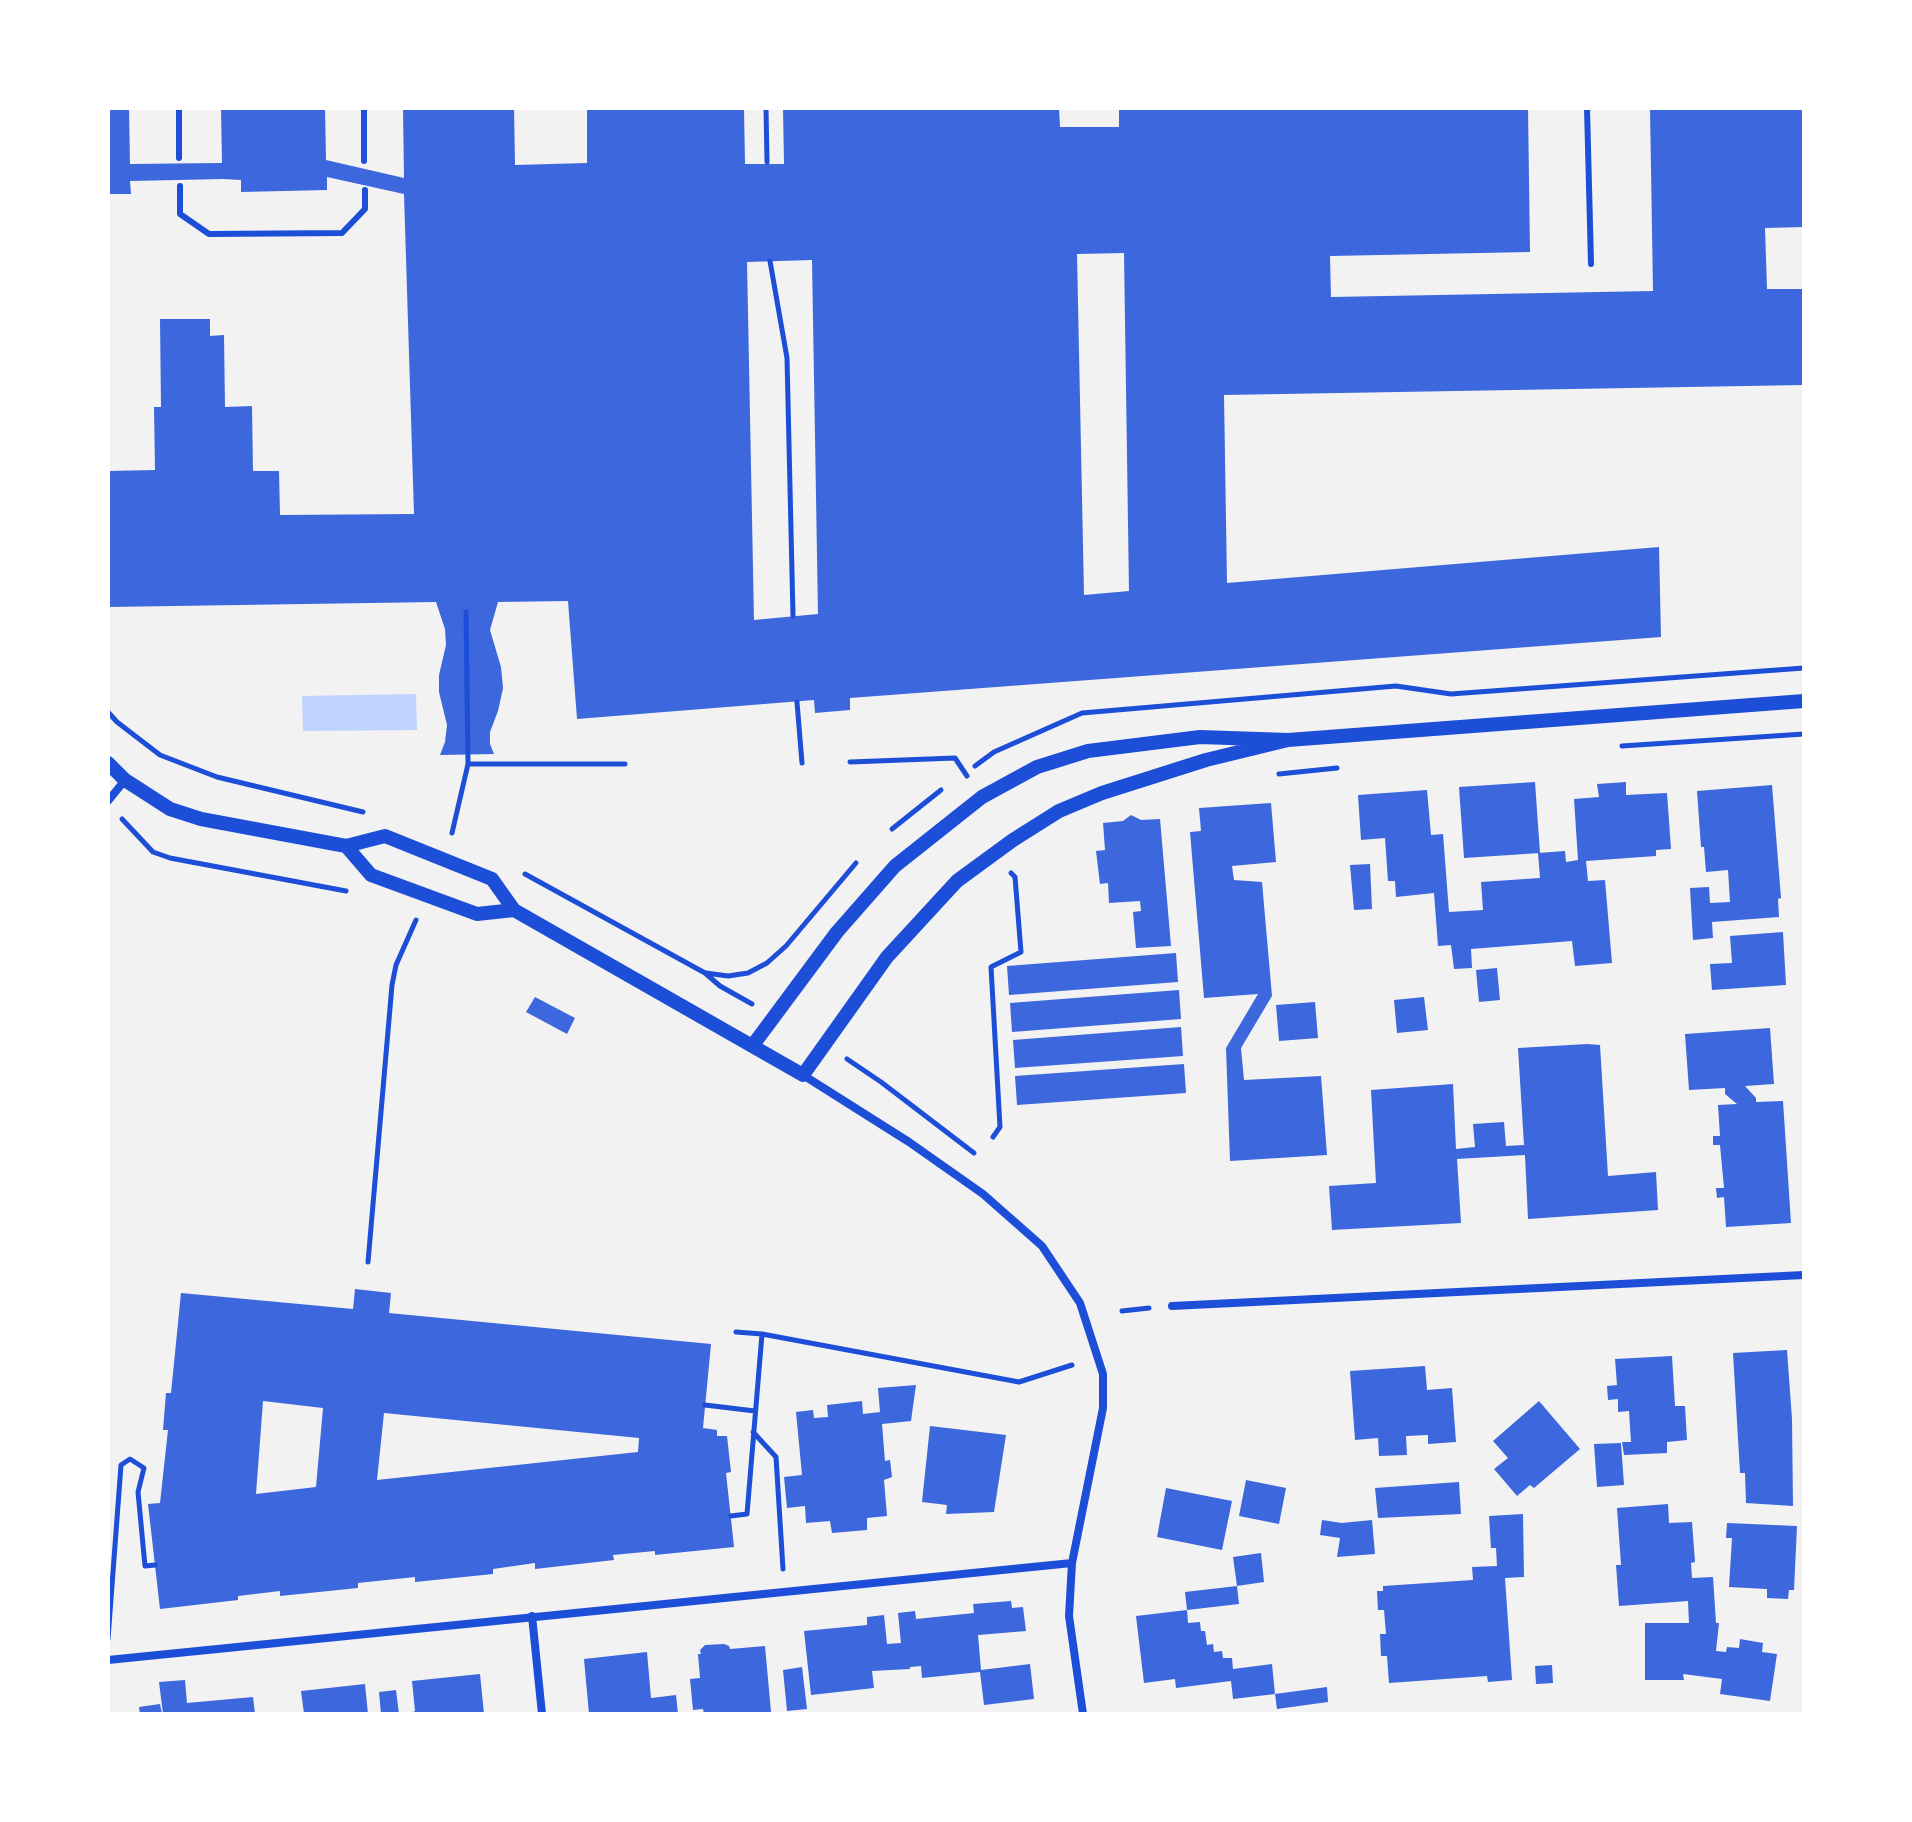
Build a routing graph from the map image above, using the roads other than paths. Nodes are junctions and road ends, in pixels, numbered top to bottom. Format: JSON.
{"nodes":[{"id":1,"x":179,"y":108,"type":"edge"},
{"id":2,"x":364,"y":108,"type":"edge"},
{"id":3,"x":1587,"y":108,"type":"edge"},
{"id":4,"x":179,"y":158,"type":"dead end"},
{"id":5,"x":364,"y":161,"type":"dead end"},
{"id":6,"x":180,"y":186,"type":"dead end"},
{"id":7,"x":365,"y":190,"type":"dead end"},
{"id":8,"x":1591,"y":264,"type":"dead end"},
{"id":9,"x":1804,"y":701,"type":"edge"},
{"id":10,"x":1288,"y":740,"type":"junction"},
{"id":11,"x":108,"y":763,"type":"edge"},
{"id":12,"x":125,"y":780,"type":"junction"},
{"id":13,"x":108,"y":801,"type":"edge"},
{"id":14,"x":346,"y":846,"type":"junction"},
{"id":15,"x":514,"y":910,"type":"junction"},
{"id":16,"x":753,"y":1045,"type":"junction"},
{"id":17,"x":803,"y":1075,"type":"junction"},
{"id":18,"x":1804,"y":1275,"type":"edge"},
{"id":19,"x":1172,"y":1306,"type":"dead end"},
{"id":20,"x":1072,"y":1563,"type":"junction"},
{"id":21,"x":532,"y":1616,"type":"junction"},
{"id":22,"x":108,"y":1660,"type":"edge"},
{"id":23,"x":542,"y":1714,"type":"edge"},
{"id":24,"x":1083,"y":1714,"type":"edge"}],
"edges":[{"from":1,"to":4,"type":"lane"},
{"from":2,"to":5,"type":"lane"},
{"from":3,"to":8,"type":"lane"},
{"from":6,"to":7,"type":"lane"},
{"from":9,"to":10,"type":"street"},
{"from":10,"to":16,"type":"street"},
{"from":10,"to":17,"type":"street"},
{"from":11,"to":12,"type":"street"},
{"from":12,"to":13,"type":"street"},
{"from":12,"to":14,"type":"street"},
{"from":14,"to":15,"type":"street"},
{"from":14,"to":15,"type":"street"},
{"from":15,"to":16,"type":"street"},
{"from":16,"to":17,"type":"street"},
{"from":17,"to":20,"type":"street"},
{"from":18,"to":19,"type":"street"},
{"from":20,"to":21,"type":"street"},
{"from":20,"to":24,"type":"street"},
{"from":21,"to":22,"type":"street"},
{"from":21,"to":23,"type":"street"}]}
